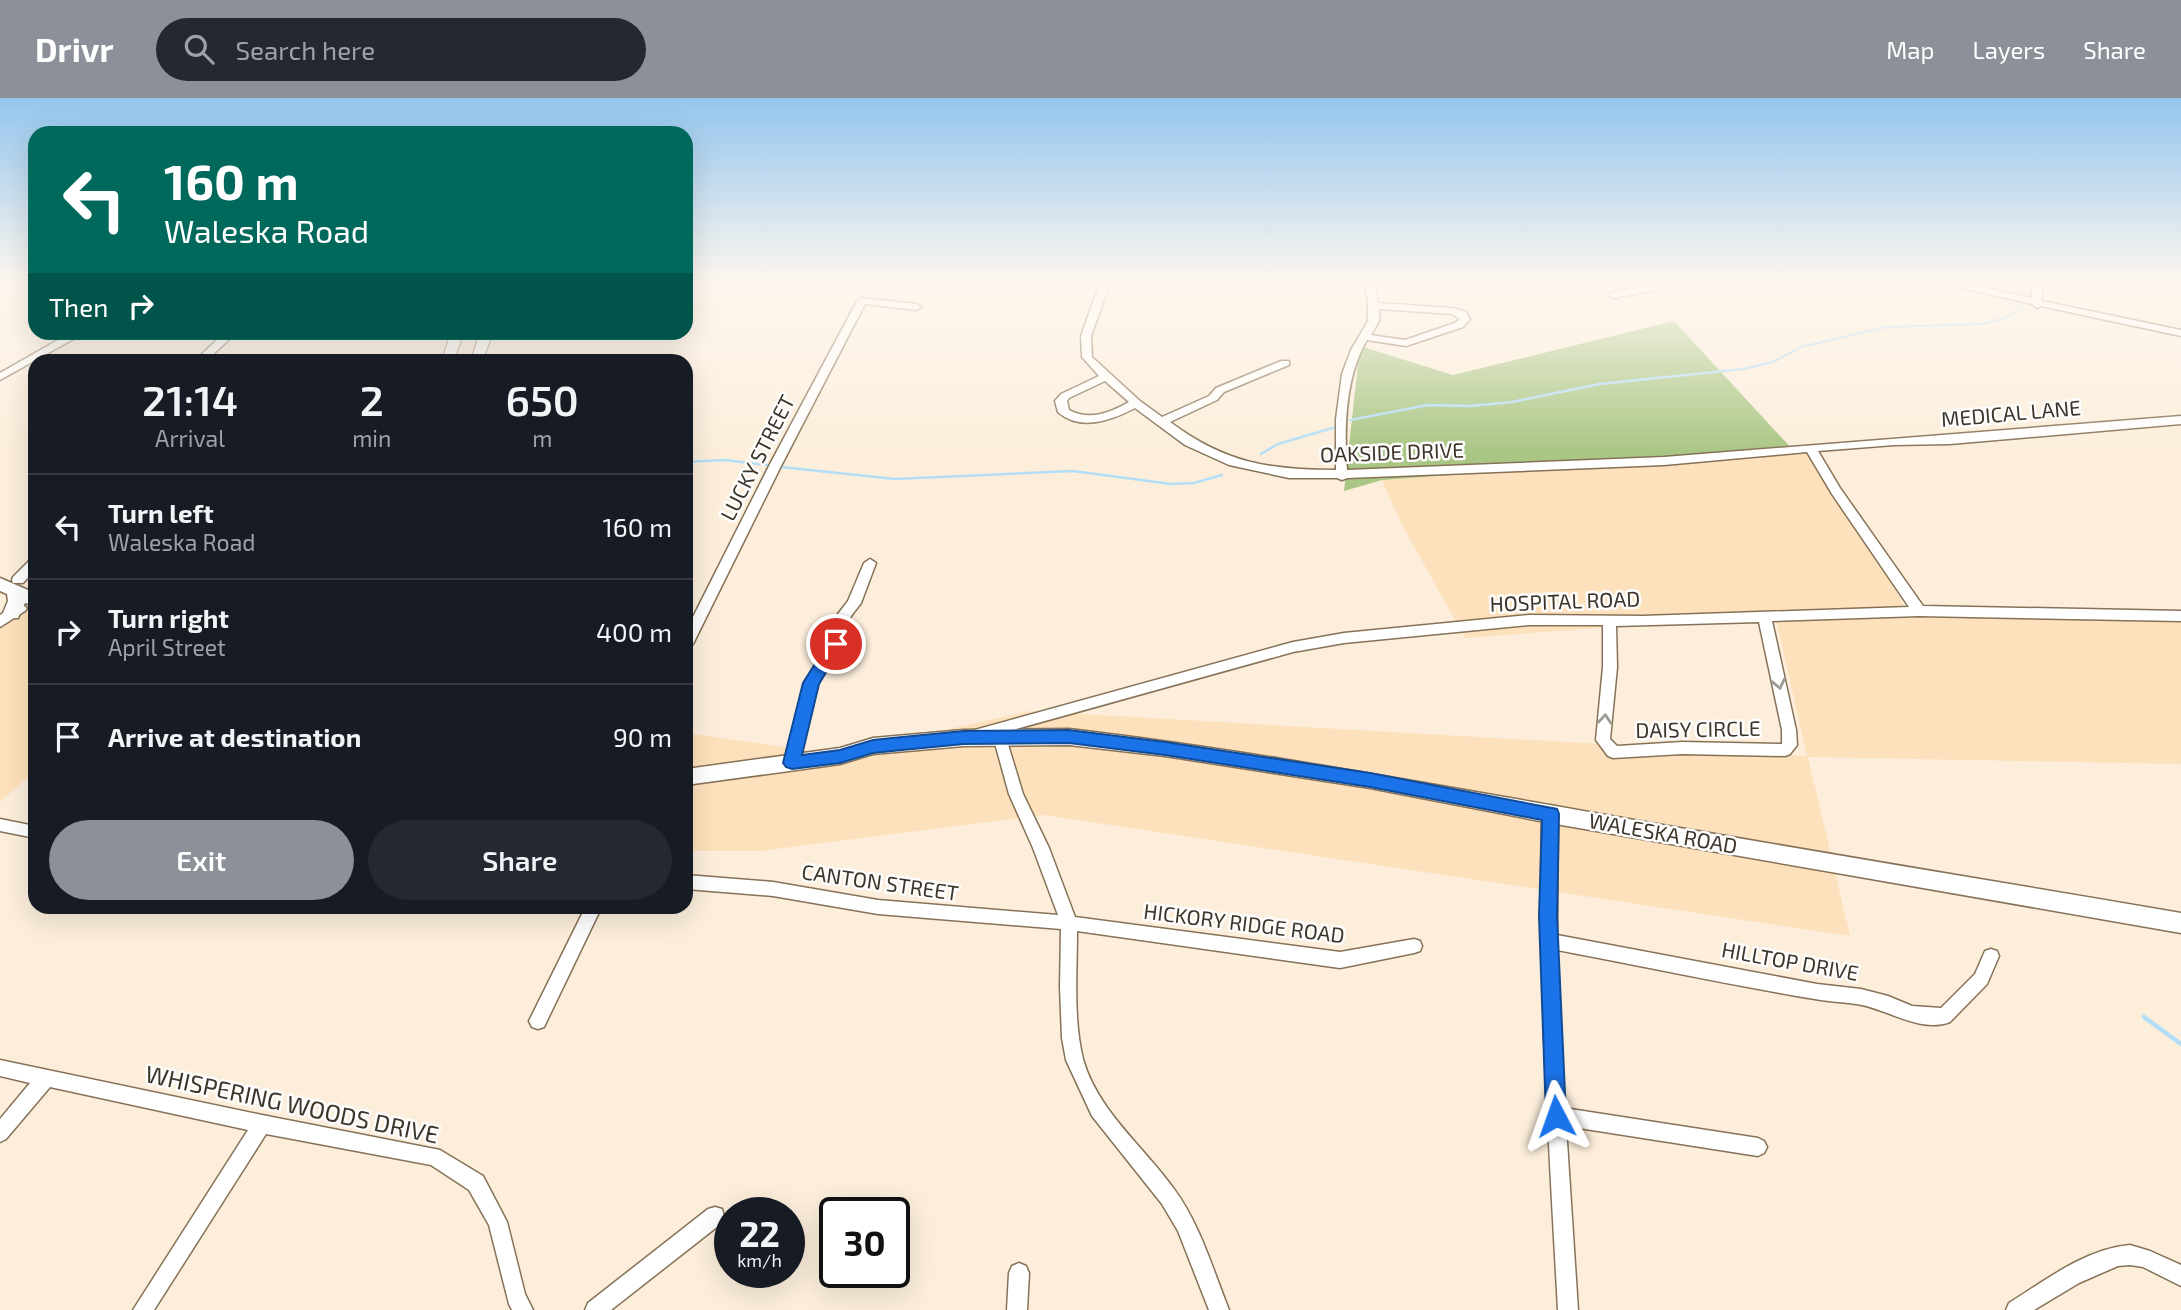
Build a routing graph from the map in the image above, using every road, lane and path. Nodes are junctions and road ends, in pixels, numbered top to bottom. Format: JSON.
{"nodes":[{"id":1,"x":67,"y":340,"type":"edge"},
{"id":2,"x":223,"y":340,"type":"edge"},
{"id":3,"x":841,"y":340,"type":"edge"},
{"id":4,"x":1086,"y":340,"type":"edge"},
{"id":5,"x":1364,"y":340,"type":"edge"},
{"id":6,"x":1383,"y":340,"type":"edge"},
{"id":7,"x":1416,"y":340,"type":"edge"},
{"id":8,"x":41,"y":354,"type":"edge"},
{"id":9,"x":208,"y":354,"type":"edge"},
{"id":10,"x":28,"y":361,"type":"edge"},
{"id":11,"x":1285,"y":363,"type":"dead end"},
{"id":12,"x":0,"y":377,"type":"edge"},
{"id":13,"x":1105,"y":377,"type":"junction"},
{"id":14,"x":1136,"y":403,"type":"junction"},
{"id":15,"x":2181,"y":420,"type":"edge"},
{"id":16,"x":1161,"y":422,"type":"junction"},
{"id":17,"x":1811,"y":450,"type":"junction"},
{"id":18,"x":1342,"y":475,"type":"junction"},
{"id":19,"x":870,"y":563,"type":"dead end"},
{"id":20,"x":0,"y":573,"type":"edge"},
{"id":21,"x":23,"y":590,"type":"edge"},
{"id":22,"x":1919,"y":611,"type":"junction"},
{"id":23,"x":2181,"y":616,"type":"edge"},
{"id":24,"x":6,"y":617,"type":"edge"},
{"id":25,"x":1765,"y":618,"type":"junction"},
{"id":26,"x":1609,"y":619,"type":"junction"},
{"id":27,"x":693,"y":630,"type":"edge"},
{"id":28,"x":964,"y":738,"type":"junction"},
{"id":29,"x":999,"y":738,"type":"junction"},
{"id":30,"x":792,"y":763,"type":"junction"},
{"id":31,"x":693,"y":776,"type":"edge"},
{"id":32,"x":1550,"y":814,"type":"junction"},
{"id":33,"x":0,"y":825,"type":"edge"},
{"id":34,"x":28,"y":831,"type":"edge"},
{"id":35,"x":693,"y":883,"type":"edge"},
{"id":36,"x":590,"y":914,"type":"edge"},
{"id":37,"x":1069,"y":923,"type":"junction"},
{"id":38,"x":2181,"y":923,"type":"edge"},
{"id":39,"x":1549,"y":941,"type":"junction"},
{"id":40,"x":1414,"y":946,"type":"dead end"},
{"id":41,"x":1991,"y":956,"type":"dead end"},
{"id":42,"x":538,"y":1021,"type":"dead end"},
{"id":43,"x":0,"y":1068,"type":"edge"},
{"id":44,"x":46,"y":1078,"type":"junction"},
{"id":45,"x":1556,"y":1116,"type":"junction"},
{"id":46,"x":261,"y":1124,"type":"junction"},
{"id":47,"x":0,"y":1133,"type":"edge"},
{"id":48,"x":1758,"y":1147,"type":"dead end"},
{"id":49,"x":714,"y":1217,"type":"edge"},
{"id":50,"x":1019,"y":1273,"type":"dead end"},
{"id":51,"x":2181,"y":1276,"type":"edge"},
{"id":52,"x":143,"y":1310,"type":"edge"},
{"id":53,"x":523,"y":1310,"type":"edge"},
{"id":54,"x":595,"y":1310,"type":"edge"},
{"id":55,"x":1017,"y":1310,"type":"edge"},
{"id":56,"x":1219,"y":1310,"type":"edge"},
{"id":57,"x":1568,"y":1310,"type":"edge"},
{"id":58,"x":2016,"y":1310,"type":"edge"}],
"edges":[{"from":1,"to":8,"type":"street"},
{"from":2,"to":9,"type":"street"},
{"from":3,"to":27,"type":"street","name":"LUCKY STREET"},
{"from":4,"to":13,"type":"street","name":"OAKSIDE DRIVE"},
{"from":5,"to":18,"type":"street"},
{"from":6,"to":7,"type":"street"},
{"from":10,"to":12,"type":"street"},
{"from":11,"to":16,"type":"street"},
{"from":13,"to":14,"type":"street","name":"OAKSIDE DRIVE"},
{"from":13,"to":14,"type":"street"},
{"from":14,"to":16,"type":"street","name":"OAKSIDE DRIVE"},
{"from":15,"to":17,"type":"street","name":"MEDICAL LANE"},
{"from":16,"to":18,"type":"street","name":"OAKSIDE DRIVE"},
{"from":17,"to":18,"type":"street","name":"OAKSIDE DRIVE"},
{"from":17,"to":22,"type":"street"},
{"from":19,"to":30,"type":"street"},
{"from":20,"to":21,"type":"main road"},
{"from":21,"to":24,"type":"main road"},
{"from":22,"to":23,"type":"street","name":"HOSPITAL ROAD"},
{"from":22,"to":25,"type":"street","name":"HOSPITAL ROAD"},
{"from":25,"to":26,"type":"street","name":"HOSPITAL ROAD"},
{"from":25,"to":26,"type":"street","name":"DAISY CIRCLE","one_way":true},
{"from":26,"to":28,"type":"street","name":"HOSPITAL ROAD"},
{"from":28,"to":29,"type":"main road","name":"WALESKA ROAD"},
{"from":28,"to":30,"type":"main road","name":"WALESKA ROAD"},
{"from":29,"to":32,"type":"main road","name":"WALESKA ROAD"},
{"from":29,"to":37,"type":"street"},
{"from":30,"to":31,"type":"main road","name":"WALESKA ROAD"},
{"from":32,"to":38,"type":"main road","name":"WALESKA ROAD"},
{"from":32,"to":39,"type":"street"},
{"from":33,"to":34,"type":"street"},
{"from":35,"to":37,"type":"street","name":"CANTON STREET"},
{"from":36,"to":42,"type":"street"},
{"from":37,"to":40,"type":"street","name":"HICKORY RIDGE ROAD"},
{"from":37,"to":56,"type":"street"},
{"from":39,"to":41,"type":"street","name":"HILLTOP DRIVE"},
{"from":39,"to":45,"type":"street"},
{"from":43,"to":44,"type":"street","name":"WHISPERING WOODS DRIVE"},
{"from":44,"to":46,"type":"street","name":"WHISPERING WOODS DRIVE"},
{"from":44,"to":47,"type":"street"},
{"from":45,"to":48,"type":"street"},
{"from":45,"to":57,"type":"street"},
{"from":46,"to":52,"type":"street"},
{"from":46,"to":53,"type":"street","name":"WHISPERING WOODS DRIVE"},
{"from":49,"to":54,"type":"street"},
{"from":50,"to":55,"type":"street"},
{"from":51,"to":58,"type":"street"}]}
